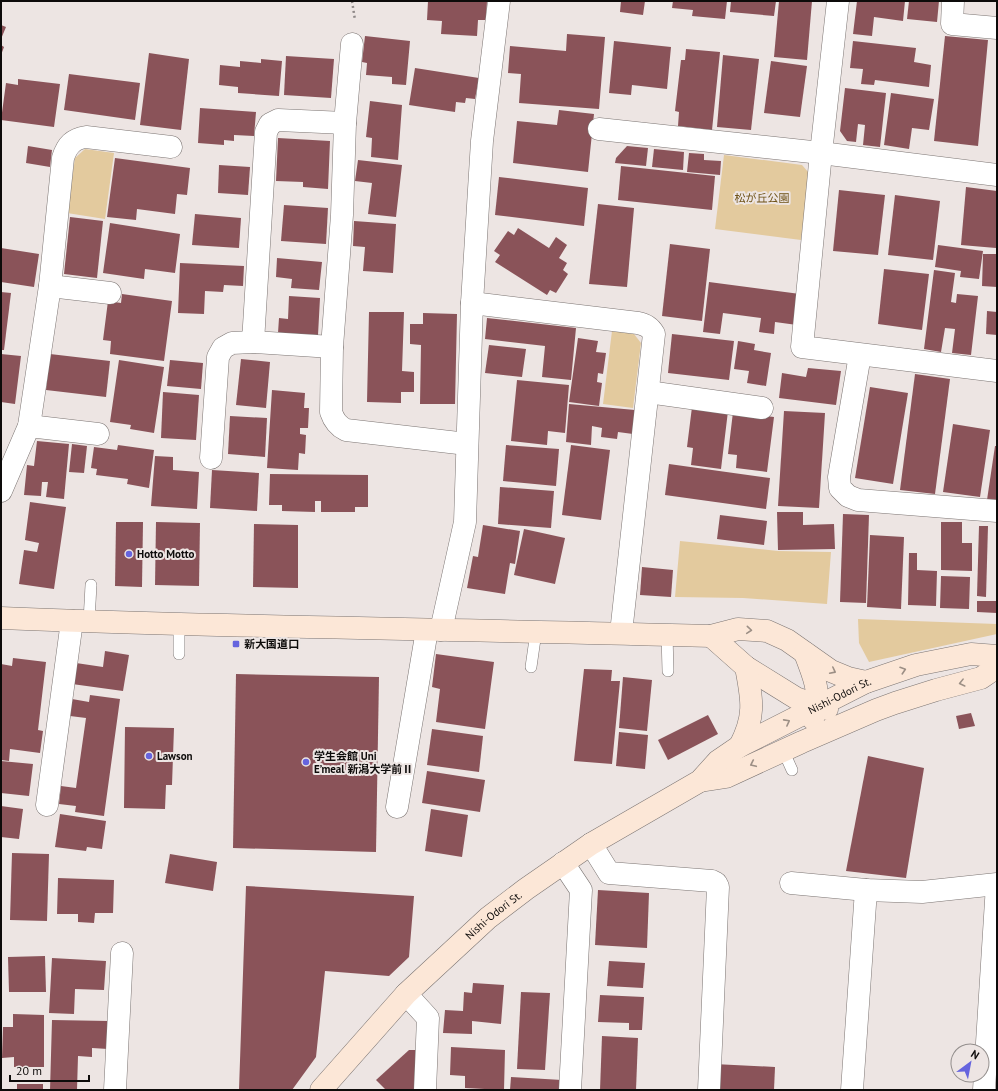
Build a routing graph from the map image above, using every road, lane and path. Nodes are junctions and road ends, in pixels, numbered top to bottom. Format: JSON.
{"nodes":[{"id":1,"x":500,"y":1,"type":"edge"},
{"id":2,"x":838,"y":1,"type":"edge"},
{"id":3,"x":953,"y":1,"type":"edge"},
{"id":4,"x":997,"y":28,"type":"edge"},
{"id":5,"x":352,"y":44,"type":"dead end"},
{"id":6,"x":345,"y":123,"type":"junction"},
{"id":7,"x":599,"y":129,"type":"dead end"},
{"id":8,"x":171,"y":147,"type":"dead end"},
{"id":9,"x":821,"y":153,"type":"junction"},
{"id":10,"x":997,"y":175,"type":"edge"},
{"id":11,"x":50,"y":286,"type":"junction"},
{"id":12,"x":110,"y":293,"type":"dead end"},
{"id":13,"x":472,"y":303,"type":"junction"},
{"id":14,"x":254,"y":342,"type":"junction"},
{"id":15,"x":332,"y":347,"type":"junction"},
{"id":16,"x":860,"y":355,"type":"junction"},
{"id":17,"x":997,"y":371,"type":"edge"},
{"id":18,"x":648,"y":392,"type":"junction"},
{"id":19,"x":762,"y":408,"type":"dead end"},
{"id":20,"x":28,"y":426,"type":"junction"},
{"id":21,"x":98,"y":434,"type":"dead end"},
{"id":22,"x":467,"y":444,"type":"junction"},
{"id":23,"x":211,"y":458,"type":"dead end"},
{"id":24,"x":1,"y":491,"type":"edge"},
{"id":25,"x":997,"y":511,"type":"edge"},
{"id":26,"x":91,"y":585,"type":"dead end"},
{"id":27,"x":1,"y":618,"type":"edge"},
{"id":28,"x":80,"y":621,"type":"junction"},
{"id":29,"x":179,"y":624,"type":"junction"},
{"id":30,"x":434,"y":630,"type":"junction"},
{"id":31,"x":536,"y":632,"type":"junction"},
{"id":32,"x":621,"y":633,"type":"junction"},
{"id":33,"x":667,"y":634,"type":"junction"},
{"id":34,"x":711,"y":636,"type":"junction"},
{"id":35,"x":805,"y":652,"type":"junction"},
{"id":36,"x":179,"y":654,"type":"dead end"},
{"id":37,"x":997,"y":656,"type":"edge"},
{"id":38,"x":531,"y":667,"type":"dead end"},
{"id":39,"x":746,"y":667,"type":"junction"},
{"id":40,"x":997,"y":667,"type":"edge"},
{"id":41,"x":668,"y":671,"type":"dead end"},
{"id":42,"x":866,"y":682,"type":"junction"},
{"id":43,"x":817,"y":706,"type":"junction"},
{"id":44,"x":861,"y":717,"type":"junction"},
{"id":45,"x":740,"y":746,"type":"junction"},
{"id":46,"x":792,"y":746,"type":"junction"},
{"id":47,"x":792,"y":770,"type":"dead end"},
{"id":48,"x":700,"y":781,"type":"junction"},
{"id":49,"x":47,"y":805,"type":"dead end"},
{"id":50,"x":397,"y":807,"type":"dead end"},
{"id":51,"x":591,"y":844,"type":"junction"},
{"id":52,"x":563,"y":863,"type":"junction"},
{"id":53,"x":791,"y":883,"type":"dead end"},
{"id":54,"x":997,"y":885,"type":"edge"},
{"id":55,"x":866,"y":890,"type":"junction"},
{"id":56,"x":122,"y":953,"type":"dead end"},
{"id":57,"x":406,"y":994,"type":"junction"},
{"id":58,"x":115,"y":1090,"type":"edge"},
{"id":59,"x":321,"y":1090,"type":"edge"},
{"id":60,"x":425,"y":1090,"type":"edge"},
{"id":61,"x":570,"y":1090,"type":"edge"},
{"id":62,"x":709,"y":1090,"type":"edge"},
{"id":63,"x":852,"y":1090,"type":"edge"},
{"id":64,"x":984,"y":1090,"type":"edge"}],
"edges":[{"from":1,"to":13,"type":"street"},
{"from":2,"to":9,"type":"street"},
{"from":3,"to":4,"type":"street"},
{"from":5,"to":6,"type":"street"},
{"from":6,"to":14,"type":"street"},
{"from":6,"to":15,"type":"street"},
{"from":7,"to":9,"type":"street"},
{"from":8,"to":11,"type":"street"},
{"from":9,"to":10,"type":"street"},
{"from":9,"to":16,"type":"street"},
{"from":11,"to":12,"type":"street"},
{"from":11,"to":20,"type":"street"},
{"from":13,"to":18,"type":"street"},
{"from":13,"to":22,"type":"street"},
{"from":14,"to":15,"type":"street"},
{"from":14,"to":23,"type":"street"},
{"from":15,"to":22,"type":"street"},
{"from":16,"to":17,"type":"street"},
{"from":16,"to":25,"type":"street"},
{"from":18,"to":19,"type":"street"},
{"from":18,"to":32,"type":"street"},
{"from":20,"to":21,"type":"street"},
{"from":20,"to":24,"type":"street"},
{"from":22,"to":30,"type":"street"},
{"from":26,"to":28,"type":"lane"},
{"from":27,"to":28,"type":"street"},
{"from":28,"to":29,"type":"street"},
{"from":28,"to":49,"type":"street"},
{"from":29,"to":30,"type":"street"},
{"from":29,"to":36,"type":"lane"},
{"from":30,"to":31,"type":"street"},
{"from":30,"to":50,"type":"street"},
{"from":31,"to":32,"type":"street"},
{"from":31,"to":38,"type":"lane"},
{"from":32,"to":33,"type":"street"},
{"from":33,"to":34,"type":"street"},
{"from":33,"to":41,"type":"lane"},
{"from":34,"to":35,"type":"street","one_way":true},
{"from":34,"to":39,"type":"street"},
{"from":35,"to":42,"type":"street","one_way":true},
{"from":35,"to":43,"type":"street"},
{"from":42,"to":37,"type":"street","name":"Nishi-Odori St.","one_way":true},
{"from":39,"to":43,"type":"street"},
{"from":39,"to":45,"type":"street"},
{"from":40,"to":44,"type":"street","name":"Nishi-Odori St.","one_way":true},
{"from":42,"to":43,"type":"street","name":"Nishi-Odori St."},
{"from":43,"to":44,"type":"street"},
{"from":45,"to":43,"type":"street","name":"Nishi-Odori St.","one_way":true},
{"from":43,"to":46,"type":"street"},
{"from":44,"to":46,"type":"street","name":"Nishi-Odori St."},
{"from":45,"to":48,"type":"street","name":"Nishi-Odori St."},
{"from":46,"to":47,"type":"lane"},
{"from":46,"to":48,"type":"street","name":"Nishi-Odori St.","one_way":true},
{"from":48,"to":51,"type":"street","name":"Nishi-Odori St."},
{"from":51,"to":52,"type":"street","name":"Nishi-Odori St."},
{"from":51,"to":62,"type":"street"},
{"from":52,"to":57,"type":"street","name":"Nishi-Odori St."},
{"from":52,"to":61,"type":"street"},
{"from":53,"to":55,"type":"street"},
{"from":54,"to":55,"type":"street"},
{"from":54,"to":64,"type":"street"},
{"from":55,"to":63,"type":"street"},
{"from":56,"to":58,"type":"street"},
{"from":57,"to":59,"type":"street","name":"Nishi-Odori St."},
{"from":57,"to":60,"type":"street"}]}
